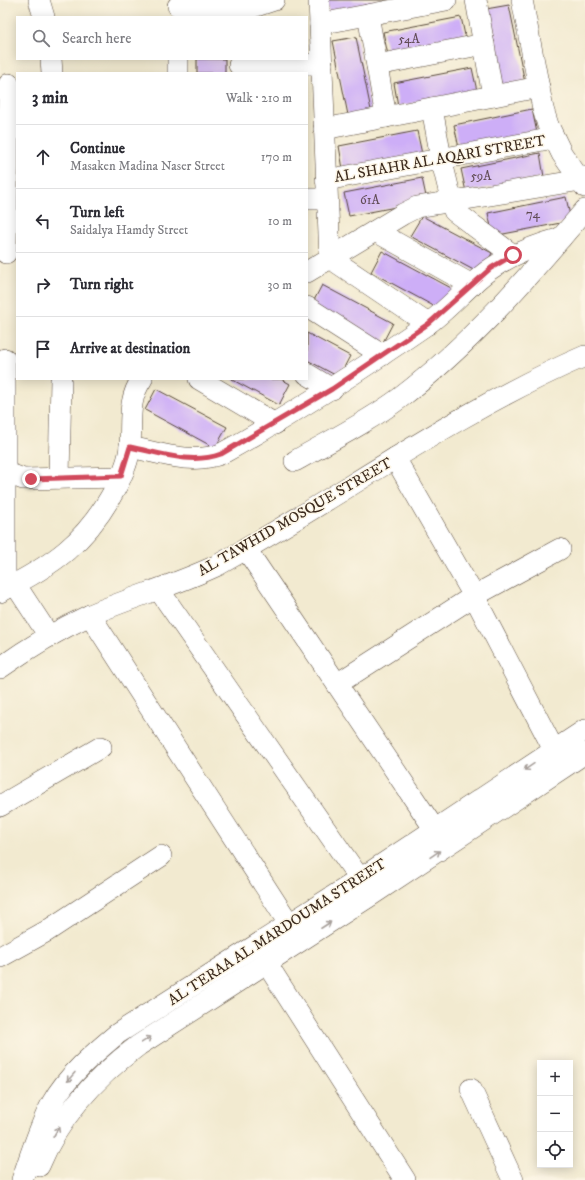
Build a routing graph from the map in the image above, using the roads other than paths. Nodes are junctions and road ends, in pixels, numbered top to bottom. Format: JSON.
{"nodes":[{"id":1,"x":39,"y":0,"type":"edge"},
{"id":2,"x":274,"y":0,"type":"edge"},
{"id":3,"x":319,"y":0,"type":"edge"},
{"id":4,"x":446,"y":0,"type":"edge"},
{"id":5,"x":476,"y":0,"type":"edge"},
{"id":6,"x":522,"y":0,"type":"edge"},
{"id":7,"x":417,"y":3,"type":"edge"},
{"id":8,"x":178,"y":8,"type":"edge"},
{"id":9,"x":240,"y":12,"type":"edge"},
{"id":10,"x":368,"y":15,"type":"junction"},
{"id":11,"x":44,"y":16,"type":"edge"},
{"id":12,"x":320,"y":24,"type":"junction"},
{"id":13,"x":484,"y":44,"type":"junction"},
{"id":14,"x":51,"y":60,"type":"edge"},
{"id":15,"x":178,"y":60,"type":"edge"},
{"id":16,"x":322,"y":64,"type":"junction"},
{"id":17,"x":377,"y":65,"type":"junction"},
{"id":18,"x":239,"y":66,"type":"edge"},
{"id":19,"x":52,"y":72,"type":"edge"},
{"id":20,"x":178,"y":72,"type":"edge"},
{"id":21,"x":8,"y":84,"type":"edge"},
{"id":22,"x":539,"y":87,"type":"junction"},
{"id":23,"x":493,"y":96,"type":"junction"},
{"id":24,"x":432,"y":108,"type":"junction"},
{"id":25,"x":386,"y":117,"type":"junction"},
{"id":26,"x":318,"y":122,"type":"edge"},
{"id":27,"x":554,"y":138,"type":"junction"},
{"id":28,"x":441,"y":158,"type":"junction"},
{"id":29,"x":8,"y":175,"type":"edge"},
{"id":30,"x":584,"y":181,"type":"edge"},
{"id":31,"x":320,"y":193,"type":"edge"},
{"id":32,"x":450,"y":201,"type":"junction"},
{"id":33,"x":585,"y":210,"type":"edge"},
{"id":34,"x":375,"y":231,"type":"junction"},
{"id":35,"x":561,"y":238,"type":"junction"},
{"id":36,"x":8,"y":253,"type":"edge"},
{"id":37,"x":513,"y":255,"type":"junction"},
{"id":38,"x":315,"y":266,"type":"edge"},
{"id":39,"x":472,"y":285,"type":"junction"},
{"id":40,"x":308,"y":308,"type":"edge"},
{"id":41,"x":428,"y":324,"type":"junction"},
{"id":42,"x":382,"y":355,"type":"junction"},
{"id":43,"x":585,"y":356,"type":"edge"},
{"id":44,"x":7,"y":359,"type":"edge"},
{"id":45,"x":308,"y":375,"type":"edge"},
{"id":46,"x":61,"y":380,"type":"edge"},
{"id":47,"x":201,"y":380,"type":"edge"},
{"id":48,"x":138,"y":381,"type":"edge"},
{"id":49,"x":332,"y":389,"type":"junction"},
{"id":50,"x":275,"y":424,"type":"junction"},
{"id":51,"x":130,"y":447,"type":"junction"},
{"id":52,"x":395,"y":458,"type":"junction"},
{"id":53,"x":295,"y":461,"type":"dead end"},
{"id":54,"x":3,"y":471,"type":"edge"},
{"id":55,"x":121,"y":476,"type":"junction"},
{"id":56,"x":59,"y":478,"type":"junction"},
{"id":57,"x":246,"y":549,"type":"junction"},
{"id":58,"x":560,"y":549,"type":"dead end"},
{"id":59,"x":7,"y":588,"type":"edge"},
{"id":60,"x":159,"y":590,"type":"junction"},
{"id":61,"x":474,"y":596,"type":"junction"},
{"id":62,"x":90,"y":615,"type":"junction"},
{"id":63,"x":49,"y":636,"type":"junction"},
{"id":64,"x":1,"y":665,"type":"edge"},
{"id":65,"x":337,"y":684,"type":"junction"},
{"id":66,"x":585,"y":730,"type":"edge"},
{"id":67,"x":101,"y":747,"type":"dead end"},
{"id":68,"x":554,"y":750,"type":"junction"},
{"id":69,"x":585,"y":753,"type":"edge"},
{"id":70,"x":0,"y":806,"type":"edge"},
{"id":71,"x":435,"y":830,"type":"junction"},
{"id":72,"x":161,"y":856,"type":"dead end"},
{"id":73,"x":360,"y":879,"type":"junction"},
{"id":74,"x":295,"y":933,"type":"junction"},
{"id":75,"x":0,"y":957,"type":"edge"},
{"id":76,"x":267,"y":964,"type":"junction"},
{"id":77,"x":471,"y":1089,"type":"dead end"},
{"id":78,"x":22,"y":1180,"type":"edge"},
{"id":79,"x":33,"y":1180,"type":"edge"},
{"id":80,"x":405,"y":1180,"type":"edge"},
{"id":81,"x":513,"y":1180,"type":"edge"}],
"edges":[{"from":1,"to":11,"type":"street"},
{"from":2,"to":9,"type":"street"},
{"from":3,"to":12,"type":"street"},
{"from":4,"to":7,"type":"street"},
{"from":5,"to":13,"type":"street"},
{"from":6,"to":22,"type":"street"},
{"from":7,"to":10,"type":"street"},
{"from":8,"to":9,"type":"street"},
{"from":10,"to":12,"type":"street"},
{"from":10,"to":17,"type":"street"},
{"from":12,"to":16,"type":"street"},
{"from":13,"to":17,"type":"street"},
{"from":13,"to":23,"type":"street"},
{"from":14,"to":19,"type":"street"},
{"from":15,"to":20,"type":"street"},
{"from":16,"to":18,"type":"street"},
{"from":16,"to":26,"type":"street"},
{"from":17,"to":25,"type":"street"},
{"from":21,"to":29,"type":"street"},
{"from":22,"to":23,"type":"street"},
{"from":22,"to":27,"type":"street"},
{"from":23,"to":24,"type":"street"},
{"from":24,"to":25,"type":"street"},
{"from":24,"to":28,"type":"street"},
{"from":25,"to":26,"type":"street"},
{"from":26,"to":31,"type":"street"},
{"from":27,"to":28,"type":"street","name":"AL SHAHR AL AQARI STREET"},
{"from":27,"to":30,"type":"street"},
{"from":28,"to":31,"type":"street","name":"AL SHAHR AL AQARI STREET"},
{"from":28,"to":32,"type":"street"},
{"from":29,"to":36,"type":"street"},
{"from":30,"to":32,"type":"street"},
{"from":31,"to":38,"type":"street"},
{"from":32,"to":34,"type":"street"},
{"from":32,"to":37,"type":"street"},
{"from":33,"to":35,"type":"street"},
{"from":34,"to":38,"type":"street"},
{"from":34,"to":39,"type":"street"},
{"from":35,"to":37,"type":"street"},
{"from":35,"to":53,"type":"street"},
{"from":37,"to":39,"type":"street"},
{"from":38,"to":41,"type":"street"},
{"from":39,"to":41,"type":"street"},
{"from":40,"to":42,"type":"street"},
{"from":41,"to":42,"type":"street"},
{"from":42,"to":49,"type":"street"},
{"from":43,"to":52,"type":"street","name":"AL TAWHID MOSQUE STREET"},
{"from":44,"to":54,"type":"street"},
{"from":45,"to":49,"type":"street"},
{"from":46,"to":56,"type":"street"},
{"from":47,"to":50,"type":"street"},
{"from":48,"to":51,"type":"street"},
{"from":49,"to":50,"type":"street"},
{"from":50,"to":51,"type":"street"},
{"from":51,"to":55,"type":"street"},
{"from":52,"to":57,"type":"street","name":"AL TAWHID MOSQUE STREET"},
{"from":52,"to":61,"type":"street"},
{"from":54,"to":56,"type":"street"},
{"from":54,"to":59,"type":"street"},
{"from":55,"to":56,"type":"street"},
{"from":55,"to":59,"type":"street"},
{"from":57,"to":60,"type":"street","name":"AL TAWHID MOSQUE STREET"},
{"from":57,"to":65,"type":"street"},
{"from":58,"to":61,"type":"street"},
{"from":59,"to":63,"type":"street"},
{"from":60,"to":62,"type":"street","name":"AL TAWHID MOSQUE STREET"},
{"from":60,"to":73,"type":"street"},
{"from":61,"to":65,"type":"street"},
{"from":61,"to":68,"type":"street"},
{"from":62,"to":63,"type":"street","name":"AL TAWHID MOSQUE STREET"},
{"from":62,"to":74,"type":"street"},
{"from":63,"to":64,"type":"street","name":"AL TAWHID MOSQUE STREET"},
{"from":65,"to":71,"type":"street"},
{"from":66,"to":68,"type":"street","name":"AL TERAA AL MARDOUMA STREET"},
{"from":67,"to":70,"type":"street"},
{"from":68,"to":71,"type":"street","name":"AL TERAA AL MARDOUMA STREET","one_way":true},
{"from":74,"to":69,"type":"street","name":"AL TERAA AL MARDOUMA STREET","one_way":true},
{"from":71,"to":73,"type":"street","name":"AL TERAA AL MARDOUMA STREET"},
{"from":72,"to":75,"type":"street"},
{"from":73,"to":74,"type":"street","name":"AL TERAA AL MARDOUMA STREET"},
{"from":74,"to":76,"type":"street","name":"AL TERAA AL MARDOUMA STREET"},
{"from":74,"to":78,"type":"street","name":"AL TERAA AL MARDOUMA STREET","one_way":true},
{"from":79,"to":76,"type":"street","name":"AL TERAA AL MARDOUMA STREET","one_way":true},
{"from":76,"to":80,"type":"street"},
{"from":77,"to":81,"type":"street"}]}
